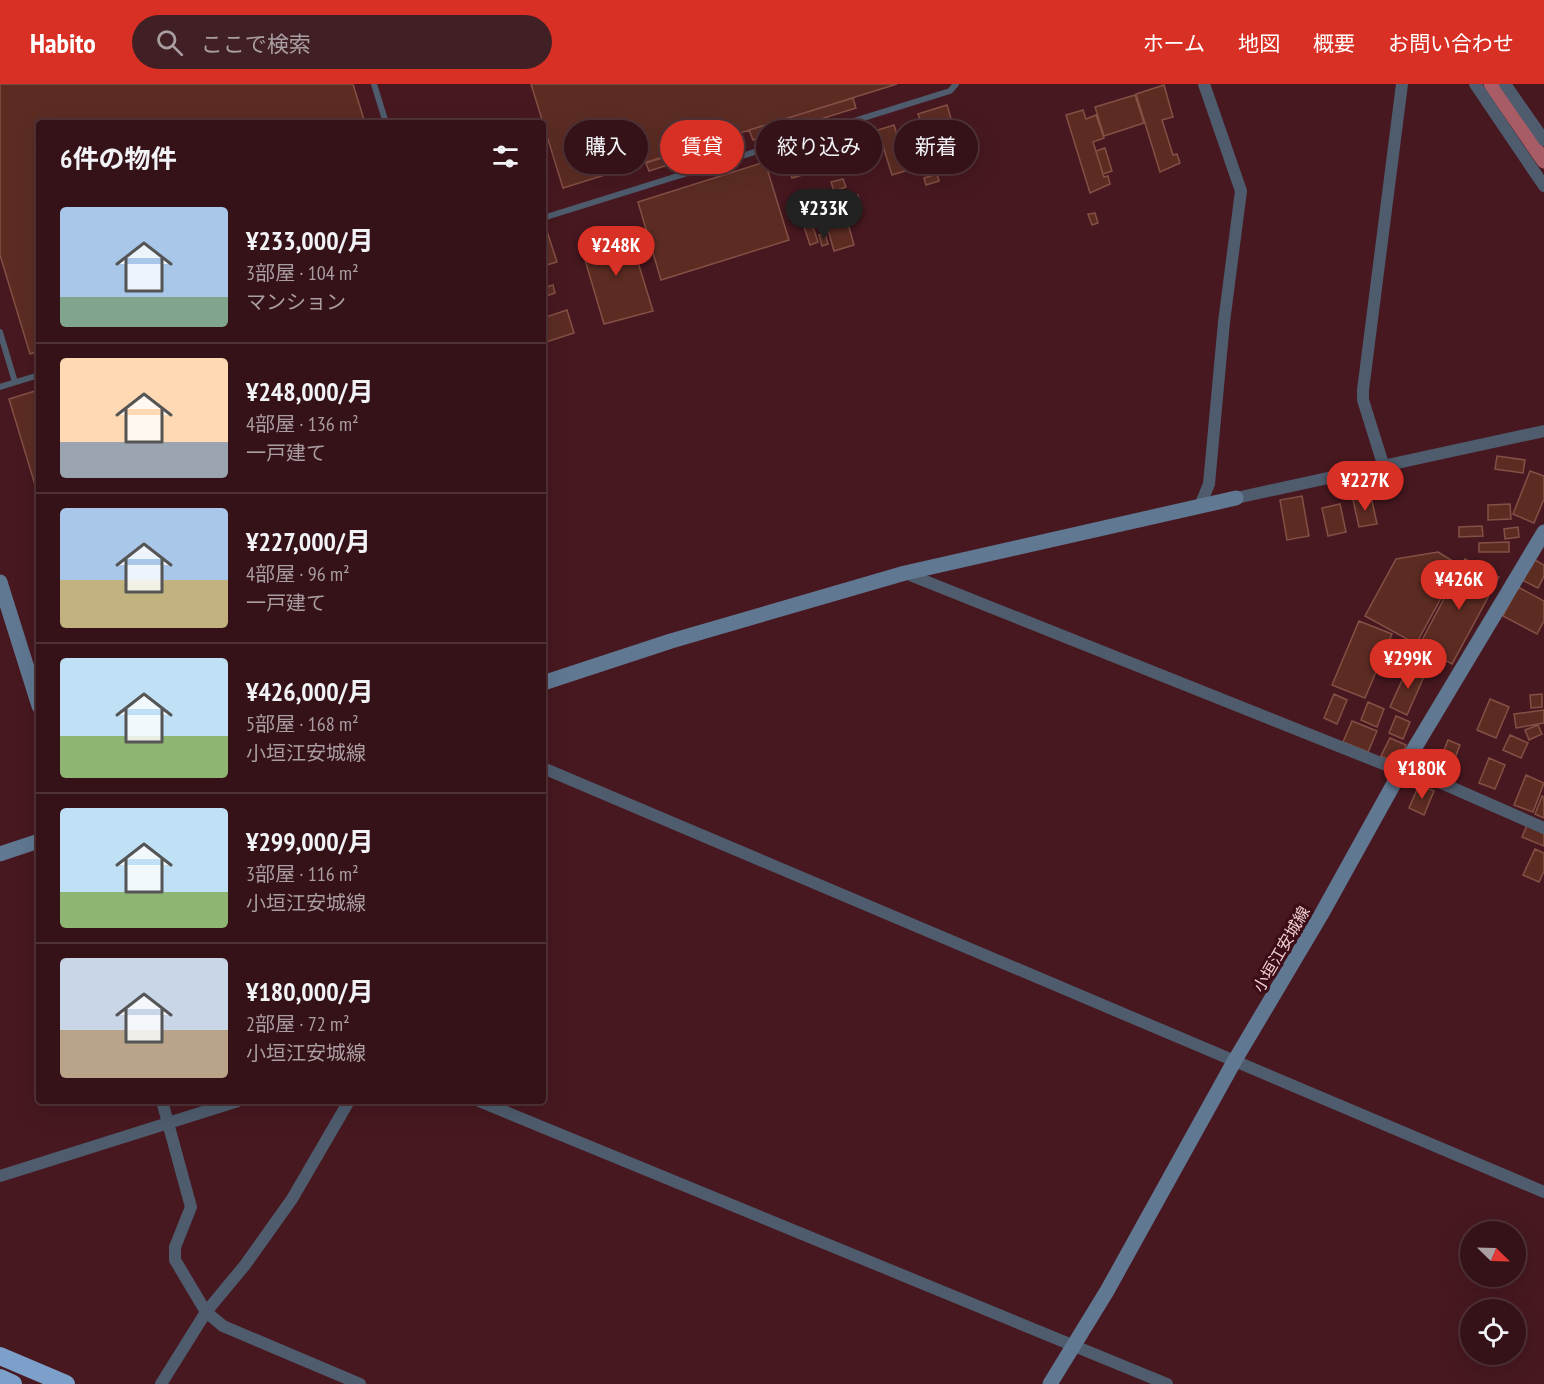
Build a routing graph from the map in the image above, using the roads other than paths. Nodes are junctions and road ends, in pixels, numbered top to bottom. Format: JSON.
{"nodes":[{"id":1,"x":374,"y":84,"type":"edge"},
{"id":2,"x":956,"y":84,"type":"edge"},
{"id":3,"x":1203,"y":84,"type":"edge"},
{"id":4,"x":1402,"y":84,"type":"edge"},
{"id":5,"x":1475,"y":84,"type":"edge"},
{"id":6,"x":1505,"y":84,"type":"edge"},
{"id":7,"x":385,"y":120,"type":"edge"},
{"id":8,"x":1544,"y":140,"type":"edge"},
{"id":9,"x":1544,"y":186,"type":"edge"},
{"id":10,"x":546,"y":217,"type":"edge"},
{"id":11,"x":0,"y":332,"type":"edge"},
{"id":12,"x":36,"y":376,"type":"edge"},
{"id":13,"x":15,"y":382,"type":"junction"},
{"id":14,"x":0,"y":387,"type":"edge"},
{"id":15,"x":1544,"y":431,"type":"edge"},
{"id":16,"x":1383,"y":464,"type":"junction"},
{"id":17,"x":1236,"y":498,"type":"joint"},
{"id":18,"x":1200,"y":506,"type":"junction"},
{"id":19,"x":1543,"y":534,"type":"edge"},
{"id":20,"x":905,"y":573,"type":"junction"},
{"id":21,"x":0,"y":582,"type":"edge"},
{"id":22,"x":546,"y":682,"type":"edge"},
{"id":23,"x":36,"y":696,"type":"edge"},
{"id":24,"x":546,"y":769,"type":"edge"},
{"id":25,"x":1402,"y":769,"type":"junction"},
{"id":26,"x":1544,"y":828,"type":"edge"},
{"id":27,"x":36,"y":842,"type":"edge"},
{"id":28,"x":0,"y":854,"type":"edge"},
{"id":29,"x":1235,"y":1060,"type":"junction"},
{"id":30,"x":163,"y":1104,"type":"edge"},
{"id":31,"x":228,"y":1104,"type":"edge"},
{"id":32,"x":347,"y":1104,"type":"edge"},
{"id":33,"x":485,"y":1104,"type":"edge"},
{"id":34,"x":169,"y":1122,"type":"junction"},
{"id":35,"x":0,"y":1176,"type":"edge"},
{"id":36,"x":1544,"y":1192,"type":"edge"},
{"id":37,"x":206,"y":1312,"type":"junction"},
{"id":38,"x":1072,"y":1346,"type":"junction"},
{"id":39,"x":0,"y":1356,"type":"edge"},
{"id":40,"x":0,"y":1378,"type":"edge"},
{"id":41,"x":13,"y":1384,"type":"edge"},
{"id":42,"x":66,"y":1384,"type":"edge"},
{"id":43,"x":161,"y":1384,"type":"edge"},
{"id":44,"x":360,"y":1384,"type":"edge"},
{"id":45,"x":1050,"y":1384,"type":"edge"},
{"id":46,"x":1167,"y":1384,"type":"edge"}],
"edges":[{"from":1,"to":7,"type":"lane"},
{"from":2,"to":10,"type":"lane"},
{"from":3,"to":18,"type":"street"},
{"from":4,"to":16,"type":"street"},
{"from":5,"to":9,"type":"street"},
{"from":6,"to":8,"type":"street"},
{"from":11,"to":13,"type":"lane"},
{"from":12,"to":13,"type":"lane"},
{"from":13,"to":14,"type":"lane"},
{"from":15,"to":16,"type":"street"},
{"from":16,"to":17,"type":"street"},
{"from":17,"to":18,"type":"main road"},
{"from":18,"to":20,"type":"main road"},
{"from":19,"to":25,"type":"main road","name":"小垣江安城線"},
{"from":20,"to":22,"type":"main road"},
{"from":20,"to":25,"type":"street"},
{"from":21,"to":23,"type":"main road"},
{"from":24,"to":29,"type":"street"},
{"from":25,"to":26,"type":"street"},
{"from":25,"to":29,"type":"main road","name":"小垣江安城線"},
{"from":27,"to":28,"type":"main road"},
{"from":29,"to":36,"type":"street"},
{"from":29,"to":38,"type":"main road","name":"小垣江安城線"},
{"from":30,"to":34,"type":"street"},
{"from":31,"to":34,"type":"street"},
{"from":32,"to":37,"type":"street"},
{"from":33,"to":38,"type":"street"},
{"from":34,"to":35,"type":"street"},
{"from":34,"to":37,"type":"street"},
{"from":37,"to":43,"type":"street"},
{"from":37,"to":44,"type":"street"},
{"from":38,"to":45,"type":"main road","name":"小垣江安城線"},
{"from":38,"to":46,"type":"street"},
{"from":39,"to":42,"type":"highway"},
{"from":40,"to":41,"type":"highway"}]}
